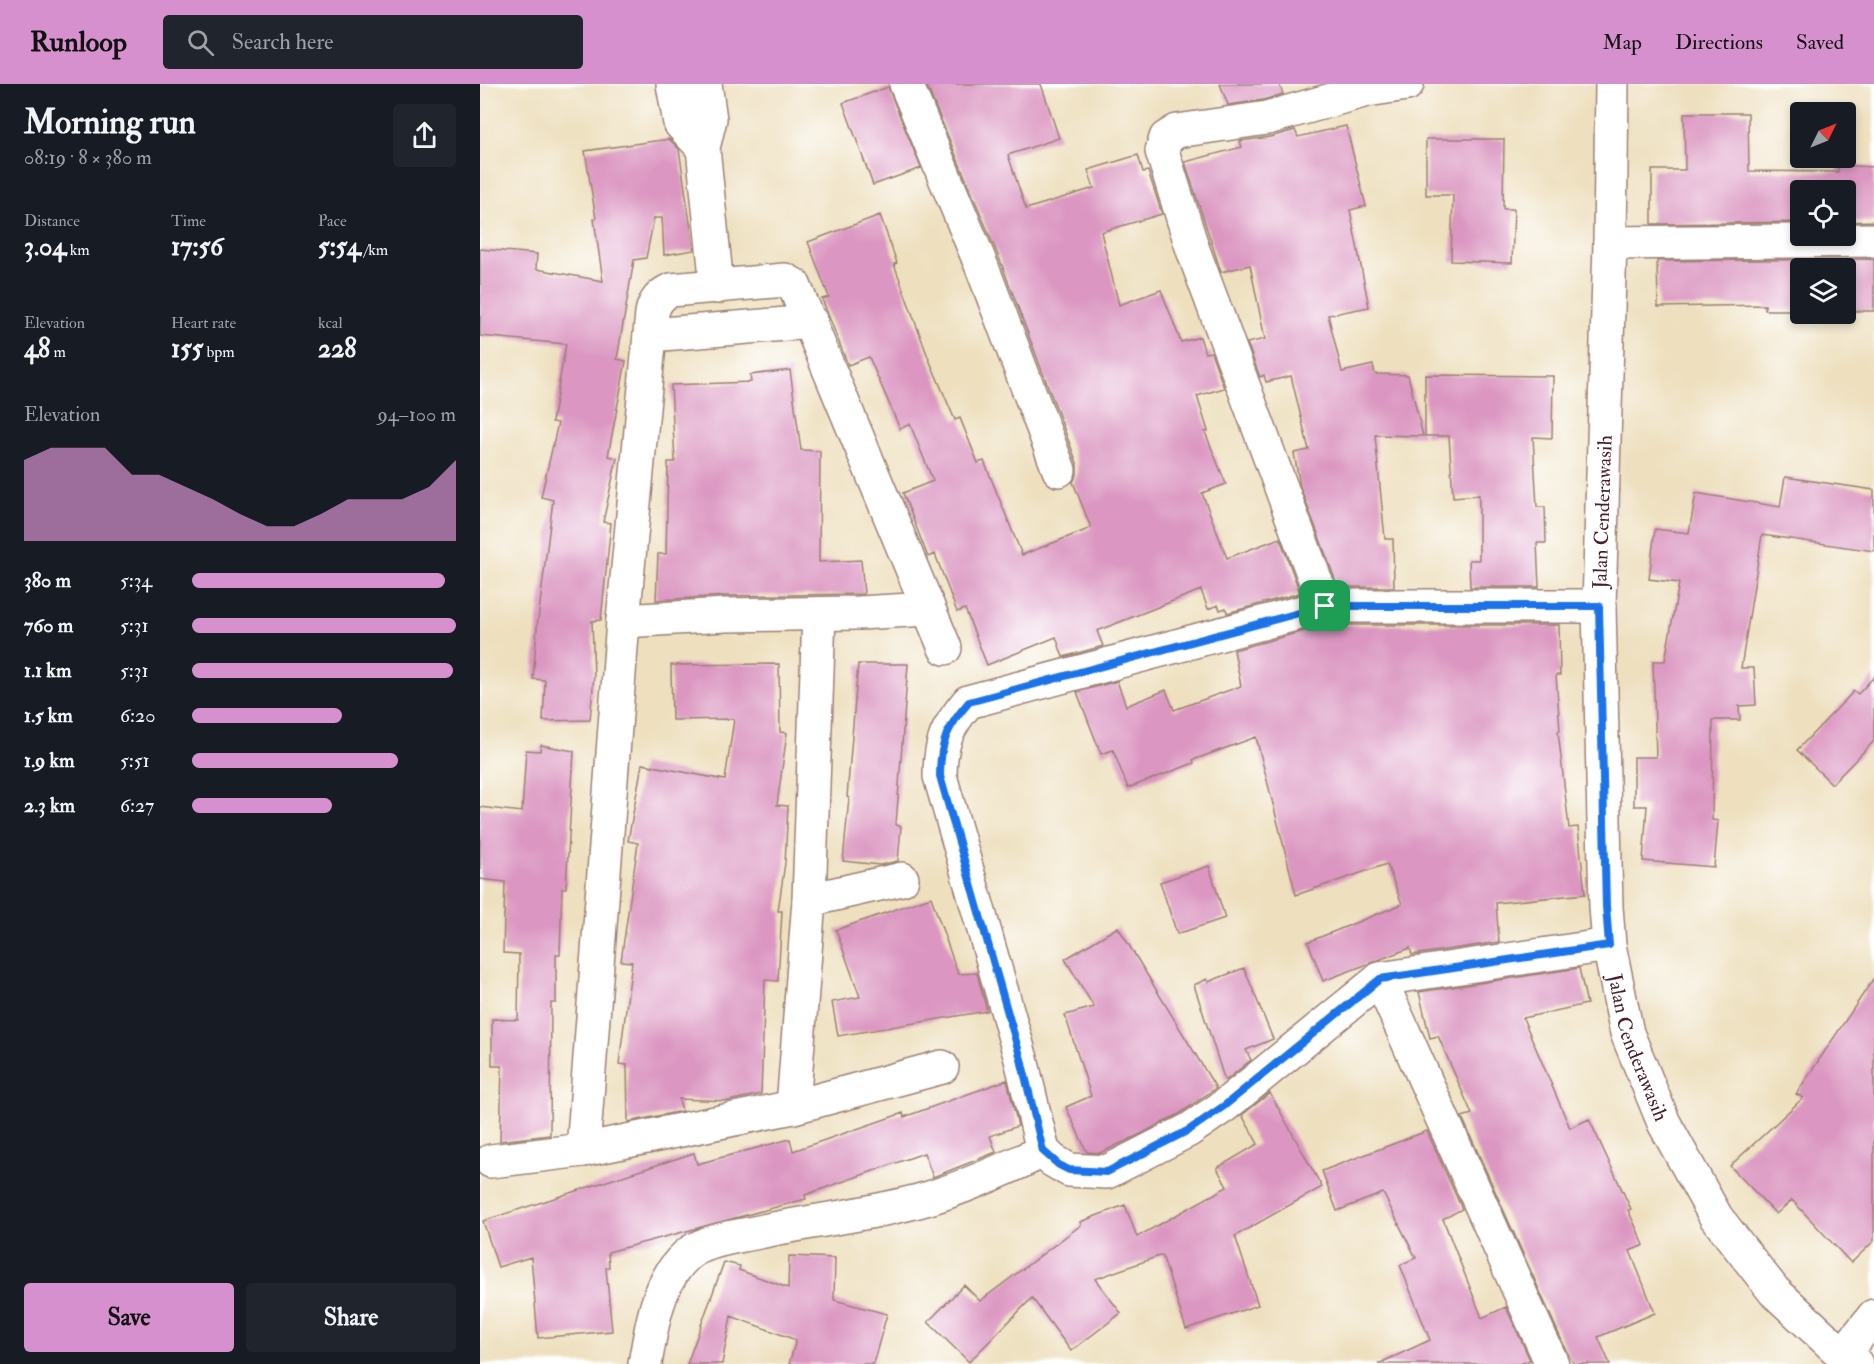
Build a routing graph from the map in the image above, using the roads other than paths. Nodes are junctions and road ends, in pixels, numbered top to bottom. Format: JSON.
{"nodes":[{"id":1,"x":673,"y":84,"type":"edge"},
{"id":2,"x":705,"y":84,"type":"edge"},
{"id":3,"x":906,"y":84,"type":"edge"},
{"id":4,"x":1407,"y":84,"type":"edge"},
{"id":5,"x":1612,"y":84,"type":"edge"},
{"id":6,"x":703,"y":148,"type":"junction"},
{"id":7,"x":1874,"y":240,"type":"edge"},
{"id":8,"x":1610,"y":243,"type":"junction"},
{"id":9,"x":717,"y":287,"type":"junction"},
{"id":10,"x":810,"y":322,"type":"junction"},
{"id":11,"x":650,"y":335,"type":"junction"},
{"id":12,"x":1059,"y":470,"type":"dead end"},
{"id":13,"x":1325,"y":606,"type":"junction"},
{"id":14,"x":1599,"y":606,"type":"junction"},
{"id":15,"x":928,"y":609,"type":"junction"},
{"id":16,"x":819,"y":614,"type":"junction"},
{"id":17,"x":623,"y":621,"type":"junction"},
{"id":18,"x":945,"y":648,"type":"dead end"},
{"id":19,"x":902,"y":879,"type":"dead end"},
{"id":20,"x":809,"y":900,"type":"junction"},
{"id":21,"x":1609,"y":945,"type":"junction"},
{"id":22,"x":1380,"y":979,"type":"junction"},
{"id":23,"x":942,"y":1067,"type":"dead end"},
{"id":24,"x":793,"y":1107,"type":"junction"},
{"id":25,"x":582,"y":1150,"type":"junction"},
{"id":26,"x":1043,"y":1151,"type":"junction"},
{"id":27,"x":491,"y":1161,"type":"dead end"},
{"id":28,"x":1874,"y":1316,"type":"edge"},
{"id":29,"x":1850,"y":1360,"type":"edge"},
{"id":30,"x":645,"y":1364,"type":"edge"},
{"id":31,"x":1552,"y":1364,"type":"edge"}],
"edges":[{"from":1,"to":6,"type":"street"},
{"from":2,"to":6,"type":"street"},
{"from":3,"to":12,"type":"street"},
{"from":4,"to":13,"type":"street"},
{"from":5,"to":8,"type":"street","name":"Jalan Cenderawasih"},
{"from":6,"to":9,"type":"street"},
{"from":7,"to":8,"type":"street"},
{"from":8,"to":14,"type":"street","name":"Jalan Cenderawasih"},
{"from":9,"to":10,"type":"street"},
{"from":9,"to":11,"type":"street"},
{"from":10,"to":11,"type":"street"},
{"from":10,"to":15,"type":"street"},
{"from":11,"to":17,"type":"street"},
{"from":13,"to":14,"type":"street"},
{"from":13,"to":26,"type":"street"},
{"from":14,"to":21,"type":"street","name":"Jalan Cenderawasih"},
{"from":15,"to":16,"type":"street"},
{"from":15,"to":18,"type":"street"},
{"from":16,"to":17,"type":"street"},
{"from":16,"to":20,"type":"street"},
{"from":17,"to":25,"type":"street"},
{"from":19,"to":20,"type":"street"},
{"from":20,"to":24,"type":"street"},
{"from":21,"to":22,"type":"street"},
{"from":21,"to":29,"type":"street","name":"Jalan Cenderawasih"},
{"from":22,"to":26,"type":"street"},
{"from":22,"to":31,"type":"street"},
{"from":23,"to":24,"type":"street"},
{"from":24,"to":25,"type":"street"},
{"from":25,"to":27,"type":"street"},
{"from":26,"to":30,"type":"street"},
{"from":28,"to":29,"type":"street"}]}
